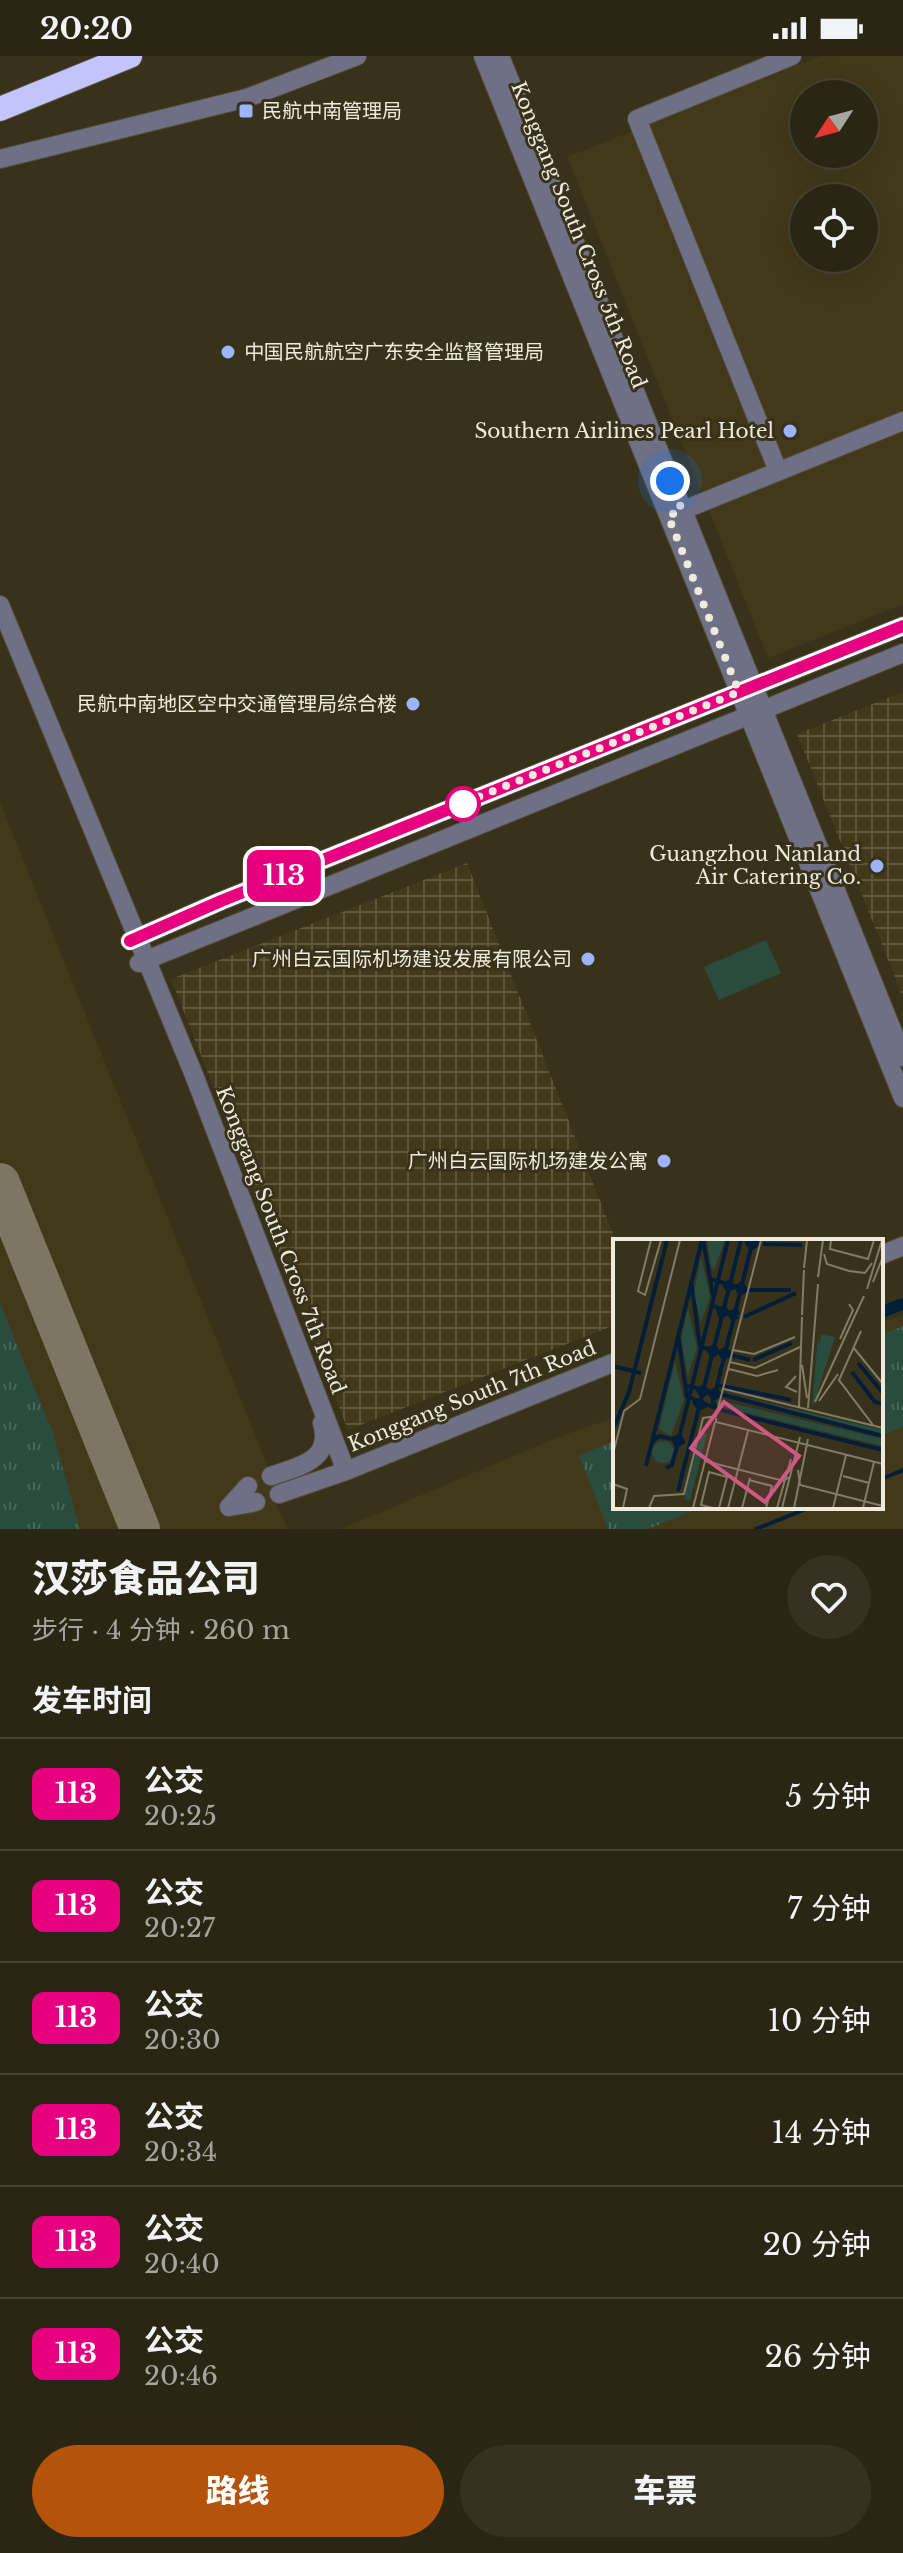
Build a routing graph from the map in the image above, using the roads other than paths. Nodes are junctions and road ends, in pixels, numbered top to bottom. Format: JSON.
{"nodes":[{"id":1,"x":130,"y":56,"type":"edge"},
{"id":2,"x":357,"y":56,"type":"edge"},
{"id":3,"x":483,"y":56,"type":"edge"},
{"id":4,"x":500,"y":56,"type":"edge"},
{"id":5,"x":792,"y":56,"type":"edge"},
{"id":6,"x":0,"y":109,"type":"edge"},
{"id":7,"x":0,"y":159,"type":"edge"},
{"id":8,"x":903,"y":421,"type":"edge"},
{"id":9,"x":778,"y":471,"type":"junction"},
{"id":10,"x":675,"y":513,"type":"junction"},
{"id":11,"x":0,"y":605,"type":"edge"},
{"id":12,"x":903,"y":626,"type":"edge"},
{"id":13,"x":0,"y":627,"type":"edge"},
{"id":14,"x":903,"y":653,"type":"edge"},
{"id":15,"x":746,"y":689,"type":"junction"},
{"id":16,"x":756,"y":712,"type":"junction"},
{"id":17,"x":133,"y":939,"type":"junction"},
{"id":18,"x":142,"y":962,"type":"junction"},
{"id":19,"x":903,"y":1057,"type":"edge"},
{"id":20,"x":903,"y":1098,"type":"edge"},
{"id":21,"x":903,"y":1246,"type":"edge"},
{"id":22,"x":883,"y":1254,"type":"edge"},
{"id":23,"x":613,"y":1363,"type":"edge"},
{"id":24,"x":346,"y":1471,"type":"junction"},
{"id":25,"x":271,"y":1476,"type":"dead end"},
{"id":26,"x":279,"y":1494,"type":"dead end"}],
"edges":[{"from":1,"to":6,"type":"highway"},
{"from":2,"to":7,"type":"street"},
{"from":3,"to":10,"type":"street","name":"Konggang South Cross 5th Road"},
{"from":4,"to":10,"type":"street","name":"Konggang South Cross 5th Road"},
{"from":5,"to":9,"type":"street"},
{"from":8,"to":9,"type":"street"},
{"from":9,"to":10,"type":"street"},
{"from":10,"to":15,"type":"street","name":"Konggang South Cross 5th Road"},
{"from":11,"to":17,"type":"street"},
{"from":12,"to":15,"type":"street"},
{"from":13,"to":17,"type":"street"},
{"from":14,"to":16,"type":"street"},
{"from":15,"to":16,"type":"street","name":"Konggang South Cross 5th Road"},
{"from":15,"to":17,"type":"street"},
{"from":16,"to":18,"type":"street"},
{"from":16,"to":19,"type":"street","name":"Konggang South Cross 5th Road"},
{"from":16,"to":20,"type":"street","name":"Konggang South Cross 5th Road"},
{"from":17,"to":18,"type":"street"},
{"from":18,"to":24,"type":"street","name":"Konggang South Cross 7th Road"},
{"from":18,"to":25,"type":"street","name":"Konggang South Cross 7th Road"},
{"from":21,"to":22,"type":"street"},
{"from":23,"to":24,"type":"street","name":"Konggang South 7th Road"},
{"from":24,"to":26,"type":"street"}]}
